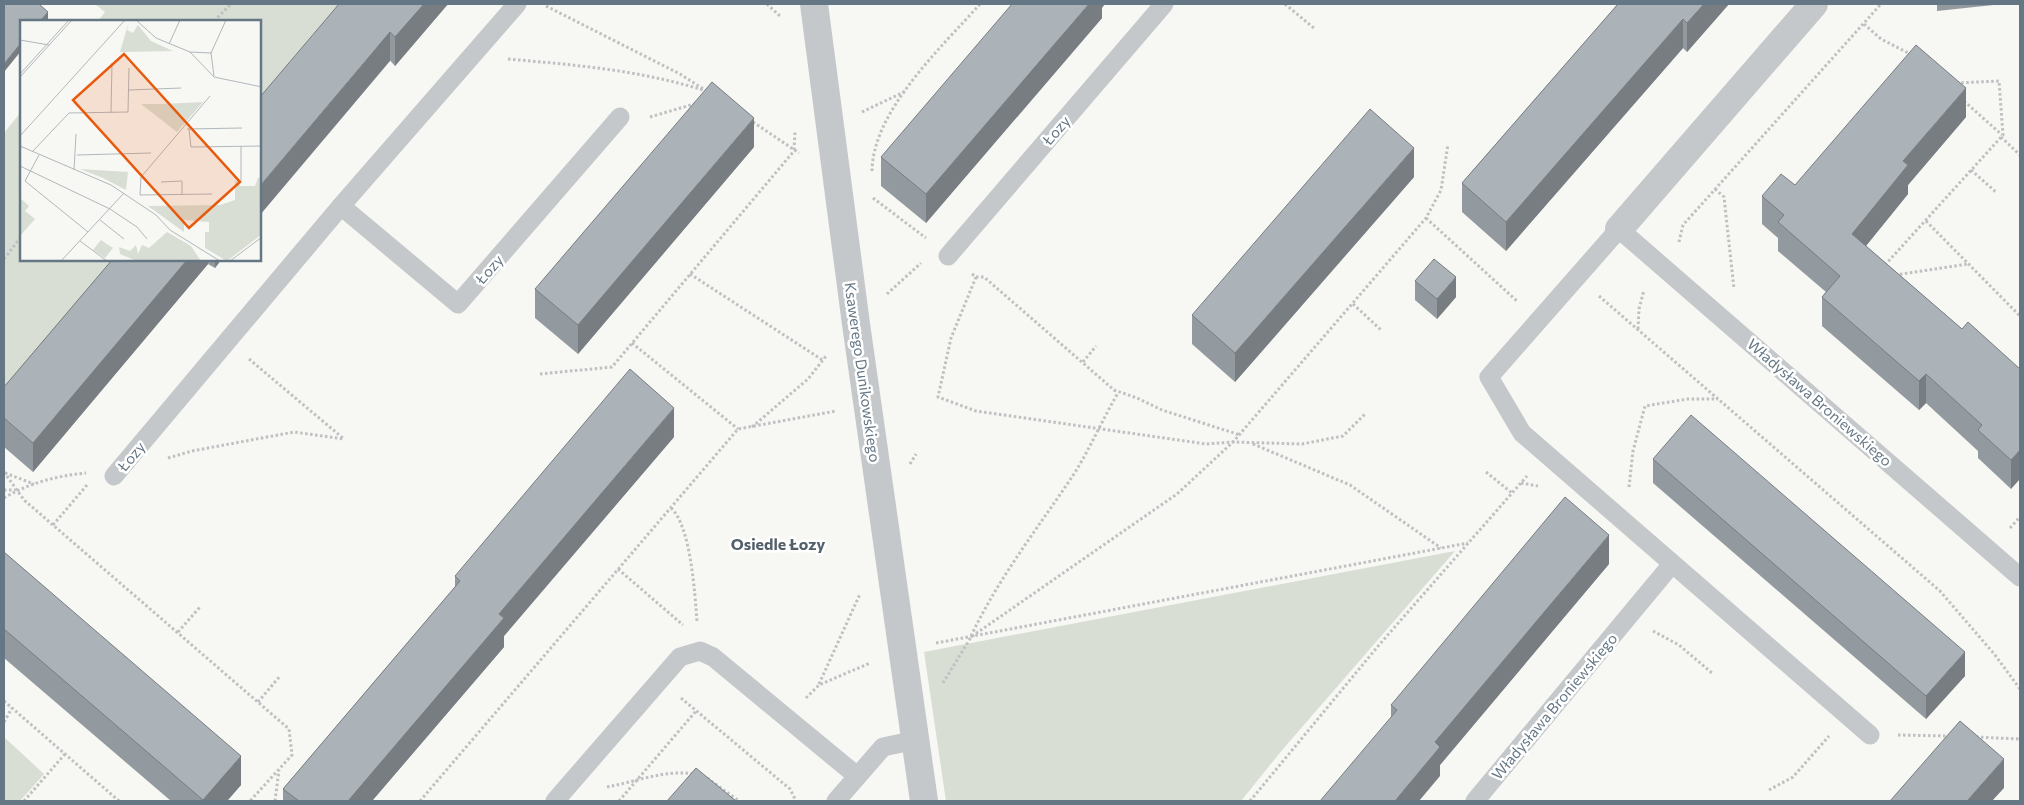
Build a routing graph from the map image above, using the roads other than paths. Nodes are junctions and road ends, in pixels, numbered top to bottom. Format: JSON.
{"nodes":[{"id":1,"x":517,"y":4,"type":"edge"},
{"id":2,"x":814,"y":4,"type":"edge"},
{"id":3,"x":1164,"y":4,"type":"edge"},
{"id":4,"x":1814,"y":4,"type":"edge"},
{"id":5,"x":620,"y":117,"type":"road end"},
{"id":6,"x":341,"y":206,"type":"junction"},
{"id":7,"x":1619,"y":229,"type":"junction"},
{"id":8,"x":948,"y":256,"type":"dead end"},
{"id":9,"x":114,"y":476,"type":"road end"},
{"id":10,"x":1672,"y":564,"type":"junction"},
{"id":11,"x":2020,"y":577,"type":"edge"},
{"id":12,"x":1870,"y":735,"type":"road end"},
{"id":13,"x":916,"y":740,"type":"junction"},
{"id":14,"x":857,"y":776,"type":"junction"},
{"id":15,"x":558,"y":798,"type":"edge"},
{"id":16,"x":836,"y":801,"type":"edge"},
{"id":17,"x":924,"y":801,"type":"edge"},
{"id":18,"x":1475,"y":801,"type":"edge"}],
"edges":[{"from":1,"to":6,"type":"lane","name":"Łozy"},
{"from":2,"to":13,"type":"street","name":"Ksawerego Dunikowskiego"},
{"from":3,"to":8,"type":"lane","name":"Łozy"},
{"from":4,"to":7,"type":"street"},
{"from":5,"to":6,"type":"lane","name":"Łozy"},
{"from":6,"to":9,"type":"lane","name":"Łozy"},
{"from":7,"to":10,"type":"lane"},
{"from":7,"to":11,"type":"lane","name":"Władysława Broniewskiego"},
{"from":10,"to":12,"type":"lane"},
{"from":10,"to":18,"type":"lane","name":"Władysława Broniewskiego"},
{"from":13,"to":14,"type":"lane"},
{"from":13,"to":17,"type":"street","name":"Ksawerego Dunikowskiego"},
{"from":14,"to":15,"type":"lane"},
{"from":14,"to":16,"type":"lane"}]}
